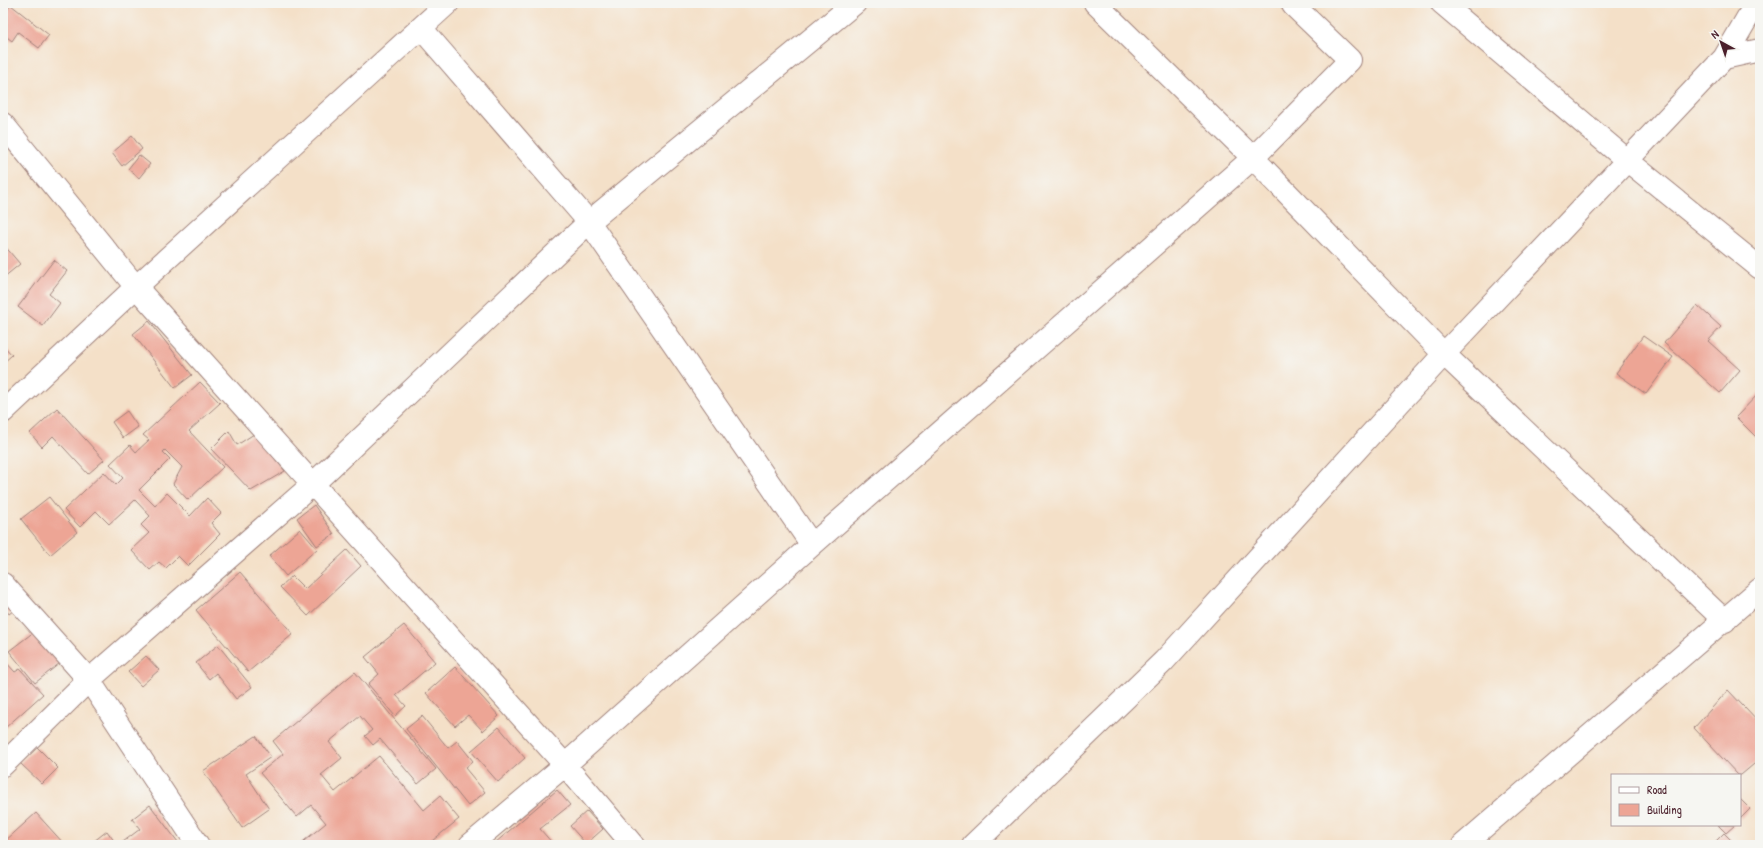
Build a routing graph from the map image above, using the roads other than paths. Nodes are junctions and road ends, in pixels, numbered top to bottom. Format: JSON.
{"nodes":[{"id":1,"x":448,"y":3,"type":"edge"},
{"id":2,"x":855,"y":3,"type":"edge"},
{"id":3,"x":1095,"y":3,"type":"edge"},
{"id":4,"x":1294,"y":3,"type":"edge"},
{"id":5,"x":1442,"y":3,"type":"edge"},
{"id":6,"x":1756,"y":3,"type":"edge"},
{"id":7,"x":421,"y":28,"type":"junction"},
{"id":8,"x":1760,"y":50,"type":"edge"},
{"id":9,"x":1724,"y":58,"type":"junction"},
{"id":10,"x":3,"y":124,"type":"edge"},
{"id":11,"x":1253,"y":158,"type":"junction"},
{"id":12,"x":1628,"y":161,"type":"junction"},
{"id":13,"x":589,"y":222,"type":"junction"},
{"id":14,"x":1760,"y":268,"type":"edge"},
{"id":15,"x":136,"y":287,"type":"junction"},
{"id":16,"x":1444,"y":354,"type":"junction"},
{"id":17,"x":3,"y":412,"type":"edge"},
{"id":18,"x":313,"y":484,"type":"junction"},
{"id":19,"x":812,"y":545,"type":"junction"},
{"id":20,"x":3,"y":584,"type":"edge"},
{"id":21,"x":1760,"y":590,"type":"edge"},
{"id":22,"x":1725,"y":621,"type":"junction"},
{"id":23,"x":90,"y":680,"type":"junction"},
{"id":24,"x":3,"y":765,"type":"edge"},
{"id":25,"x":565,"y":765,"type":"junction"},
{"id":26,"x":198,"y":845,"type":"edge"},
{"id":27,"x":470,"y":845,"type":"edge"},
{"id":28,"x":633,"y":845,"type":"edge"},
{"id":29,"x":973,"y":845,"type":"edge"},
{"id":30,"x":1463,"y":845,"type":"edge"}],
"edges":[{"from":1,"to":7,"type":"street"},
{"from":2,"to":13,"type":"street"},
{"from":3,"to":11,"type":"street"},
{"from":4,"to":11,"type":"street"},
{"from":5,"to":12,"type":"street"},
{"from":6,"to":9,"type":"street"},
{"from":7,"to":13,"type":"street"},
{"from":7,"to":15,"type":"street"},
{"from":8,"to":9,"type":"street"},
{"from":9,"to":12,"type":"street"},
{"from":10,"to":15,"type":"street"},
{"from":11,"to":16,"type":"street"},
{"from":11,"to":19,"type":"street"},
{"from":12,"to":14,"type":"street"},
{"from":12,"to":16,"type":"street"},
{"from":13,"to":18,"type":"street"},
{"from":13,"to":19,"type":"street"},
{"from":15,"to":17,"type":"street"},
{"from":15,"to":18,"type":"street"},
{"from":16,"to":22,"type":"street"},
{"from":16,"to":29,"type":"street"},
{"from":18,"to":23,"type":"street"},
{"from":18,"to":25,"type":"street"},
{"from":19,"to":25,"type":"street"},
{"from":20,"to":23,"type":"street"},
{"from":21,"to":22,"type":"street"},
{"from":22,"to":30,"type":"street"},
{"from":23,"to":24,"type":"street"},
{"from":23,"to":26,"type":"street"},
{"from":25,"to":27,"type":"street"},
{"from":25,"to":28,"type":"street"}]}
